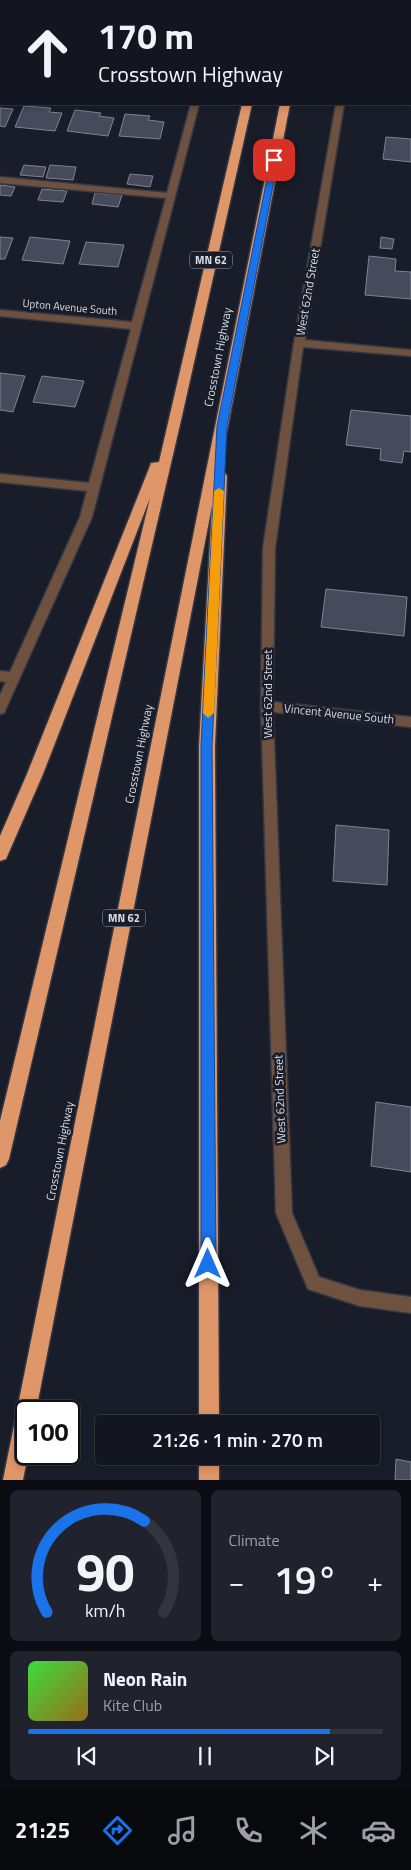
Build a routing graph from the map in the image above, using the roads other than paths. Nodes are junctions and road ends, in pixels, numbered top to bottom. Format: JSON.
{"nodes":[{"id":1,"x":195,"y":105,"type":"edge"},
{"id":2,"x":246,"y":105,"type":"edge"},
{"id":3,"x":285,"y":105,"type":"edge"},
{"id":4,"x":340,"y":105,"type":"edge"},
{"id":5,"x":0,"y":180,"type":"edge"},
{"id":6,"x":171,"y":196,"type":"junction"},
{"id":7,"x":0,"y":313,"type":"edge"},
{"id":8,"x":137,"y":326,"type":"junction"},
{"id":9,"x":299,"y":343,"type":"junction"},
{"id":10,"x":411,"y":354,"type":"edge"},
{"id":11,"x":176,"y":416,"type":"junction"},
{"id":12,"x":222,"y":426,"type":"junction"},
{"id":13,"x":0,"y":478,"type":"edge"},
{"id":14,"x":94,"y":488,"type":"junction"},
{"id":15,"x":0,"y":676,"type":"edge"},
{"id":16,"x":15,"y":678,"type":"junction"},
{"id":17,"x":267,"y":706,"type":"junction"},
{"id":18,"x":0,"y":709,"type":"edge"},
{"id":19,"x":411,"y":722,"type":"edge"},
{"id":20,"x":0,"y":854,"type":"edge"},
{"id":21,"x":0,"y":1159,"type":"edge"},
{"id":22,"x":411,"y":1305,"type":"edge"},
{"id":23,"x":28,"y":1400,"type":"edge"},
{"id":24,"x":209,"y":1415,"type":"edge"},
{"id":25,"x":16,"y":1465,"type":"edge"},
{"id":26,"x":209,"y":1465,"type":"edge"},
{"id":27,"x":13,"y":1480,"type":"edge"},
{"id":28,"x":209,"y":1480,"type":"edge"}],
"edges":[{"from":1,"to":6,"type":"street"},
{"from":2,"to":11,"type":"highway","number":"MN 62"},
{"from":3,"to":12,"type":"highway","name":"Crosstown Highway","number":"MN 62"},
{"from":4,"to":9,"type":"street","name":"West 62nd Street"},
{"from":5,"to":6,"type":"street"},
{"from":6,"to":8,"type":"street"},
{"from":7,"to":8,"type":"street","name":"Upton Avenue South"},
{"from":8,"to":14,"type":"street"},
{"from":9,"to":10,"type":"street"},
{"from":9,"to":17,"type":"street","name":"West 62nd Street"},
{"from":11,"to":20,"type":"highway"},
{"from":11,"to":21,"type":"highway","number":"MN 62"},
{"from":12,"to":23,"type":"highway","name":"Crosstown Highway","number":"MN 62"},
{"from":12,"to":24,"type":"highway"},
{"from":13,"to":14,"type":"street"},
{"from":14,"to":16,"type":"street"},
{"from":15,"to":16,"type":"street"},
{"from":16,"to":18,"type":"street"},
{"from":17,"to":19,"type":"street","name":"Vincent Avenue South"},
{"from":17,"to":22,"type":"street","name":"West 62nd Street"},
{"from":25,"to":27,"type":"highway","name":"Crosstown Highway","number":"MN 62"},
{"from":26,"to":28,"type":"highway"}]}
